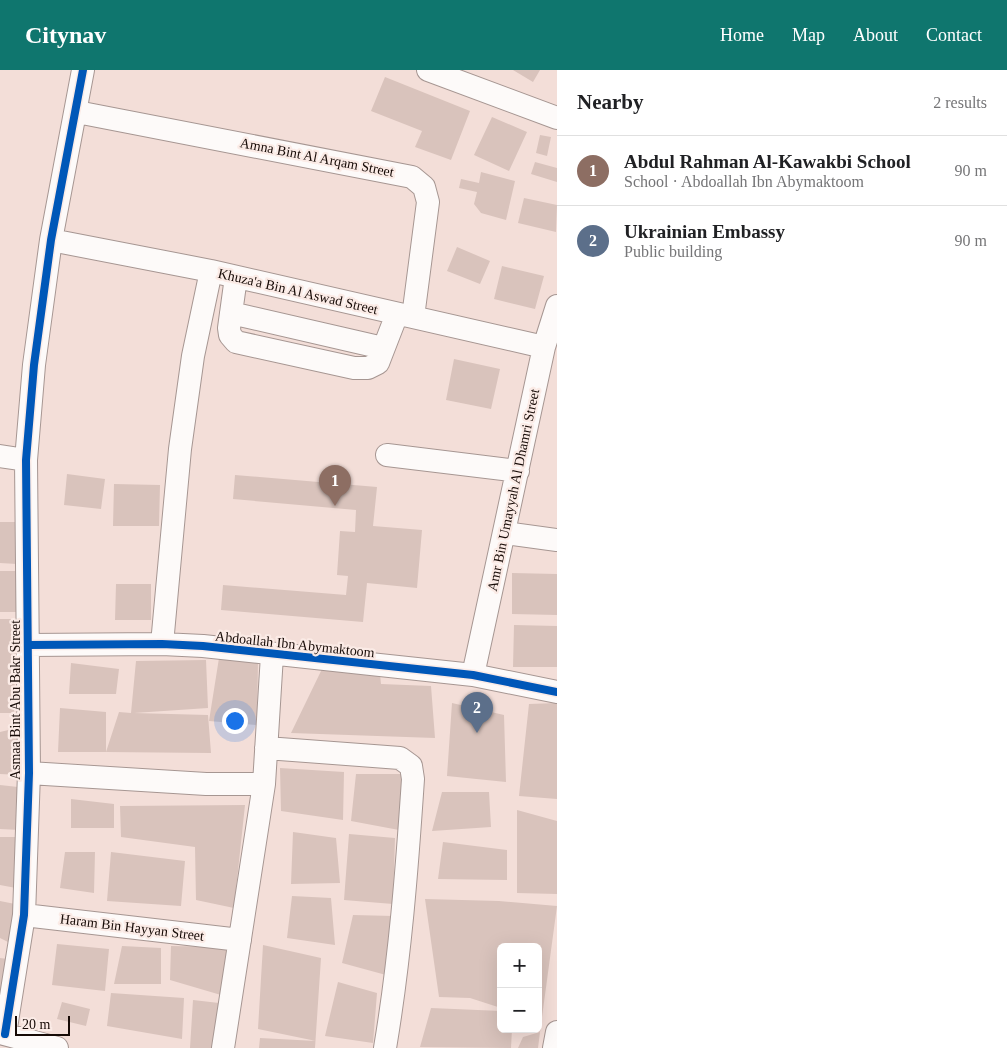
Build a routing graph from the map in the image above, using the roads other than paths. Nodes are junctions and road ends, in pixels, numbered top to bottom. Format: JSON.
{"nodes":[{"id":1,"x":83,"y":70,"type":"edge"},
{"id":2,"x":428,"y":70,"type":"edge"},
{"id":3,"x":77,"y":112,"type":"junction"},
{"id":4,"x":557,"y":118,"type":"edge"},
{"id":5,"x":51,"y":240,"type":"junction"},
{"id":6,"x":211,"y":271,"type":"junction"},
{"id":7,"x":236,"y":277,"type":"junction"},
{"id":8,"x":557,"y":306,"type":"edge"},
{"id":9,"x":405,"y":316,"type":"junction"},
{"id":10,"x":544,"y":347,"type":"junction"},
{"id":11,"x":387,"y":455,"type":"dead end"},
{"id":12,"x":0,"y":456,"type":"edge"},
{"id":13,"x":26,"y":460,"type":"junction"},
{"id":14,"x":518,"y":471,"type":"junction"},
{"id":15,"x":505,"y":533,"type":"junction"},
{"id":16,"x":557,"y":540,"type":"edge"},
{"id":17,"x":162,"y":644,"type":"junction"},
{"id":18,"x":28,"y":646,"type":"junction"},
{"id":19,"x":272,"y":655,"type":"junction"},
{"id":20,"x":473,"y":675,"type":"junction"},
{"id":21,"x":557,"y":692,"type":"edge"},
{"id":22,"x":266,"y":748,"type":"junction"},
{"id":23,"x":29,"y":773,"type":"junction"},
{"id":24,"x":264,"y":784,"type":"junction"},
{"id":25,"x":24,"y":915,"type":"junction"},
{"id":26,"x":240,"y":940,"type":"junction"},
{"id":27,"x":557,"y":1032,"type":"edge"},
{"id":28,"x":2,"y":1033,"type":"edge"},
{"id":29,"x":57,"y":1048,"type":"edge"},
{"id":30,"x":223,"y":1048,"type":"edge"},
{"id":31,"x":385,"y":1048,"type":"edge"},
{"id":32,"x":554,"y":1048,"type":"edge"}],
"edges":[{"from":1,"to":3,"type":"street","name":"Asmaa Bint Abu Bakr Street"},
{"from":2,"to":4,"type":"street"},
{"from":3,"to":5,"type":"street","name":"Asmaa Bint Abu Bakr Street"},
{"from":3,"to":9,"type":"street","name":"Amna Bint Al Arqam Street"},
{"from":5,"to":6,"type":"street","name":"Khuza'a Bin Al Aswad Street"},
{"from":5,"to":13,"type":"street","name":"Asmaa Bint Abu Bakr Street"},
{"from":6,"to":7,"type":"street","name":"Khuza'a Bin Al Aswad Street"},
{"from":6,"to":17,"type":"street"},
{"from":7,"to":9,"type":"street","name":"Khuza'a Bin Al Aswad Street"},
{"from":7,"to":9,"type":"street","name":"Amna Bint Al Arqam Street"},
{"from":8,"to":10,"type":"street","name":"Amr Bin Umayyah Al Dhamri Street"},
{"from":9,"to":10,"type":"street","name":"Khuza'a Bin Al Aswad Street"},
{"from":10,"to":14,"type":"street","name":"Amr Bin Umayyah Al Dhamri Street"},
{"from":11,"to":14,"type":"street"},
{"from":12,"to":13,"type":"street"},
{"from":13,"to":18,"type":"street","name":"Asmaa Bint Abu Bakr Street"},
{"from":14,"to":15,"type":"street","name":"Amr Bin Umayyah Al Dhamri Street"},
{"from":15,"to":16,"type":"street"},
{"from":15,"to":20,"type":"street","name":"Amr Bin Umayyah Al Dhamri Street"},
{"from":17,"to":18,"type":"street","name":"Abdoallah Ibn Abymaktoom"},
{"from":17,"to":19,"type":"street","name":"Abdoallah Ibn Abymaktoom"},
{"from":18,"to":23,"type":"street","name":"Asmaa Bint Abu Bakr Street"},
{"from":19,"to":20,"type":"street","name":"Abdoallah Ibn Abymaktoom"},
{"from":19,"to":22,"type":"street"},
{"from":20,"to":21,"type":"street","name":"Abdoallah Ibn Abymaktoom"},
{"from":22,"to":24,"type":"street"},
{"from":22,"to":31,"type":"street"},
{"from":23,"to":24,"type":"street"},
{"from":23,"to":25,"type":"street","name":"Asmaa Bint Abu Bakr Street"},
{"from":24,"to":26,"type":"street"},
{"from":25,"to":26,"type":"street","name":"Haram Bin Hayyan Street"},
{"from":25,"to":28,"type":"street","name":"Asmaa Bint Abu Bakr Street"},
{"from":26,"to":30,"type":"street"},
{"from":27,"to":32,"type":"street"},
{"from":28,"to":29,"type":"street"}]}
